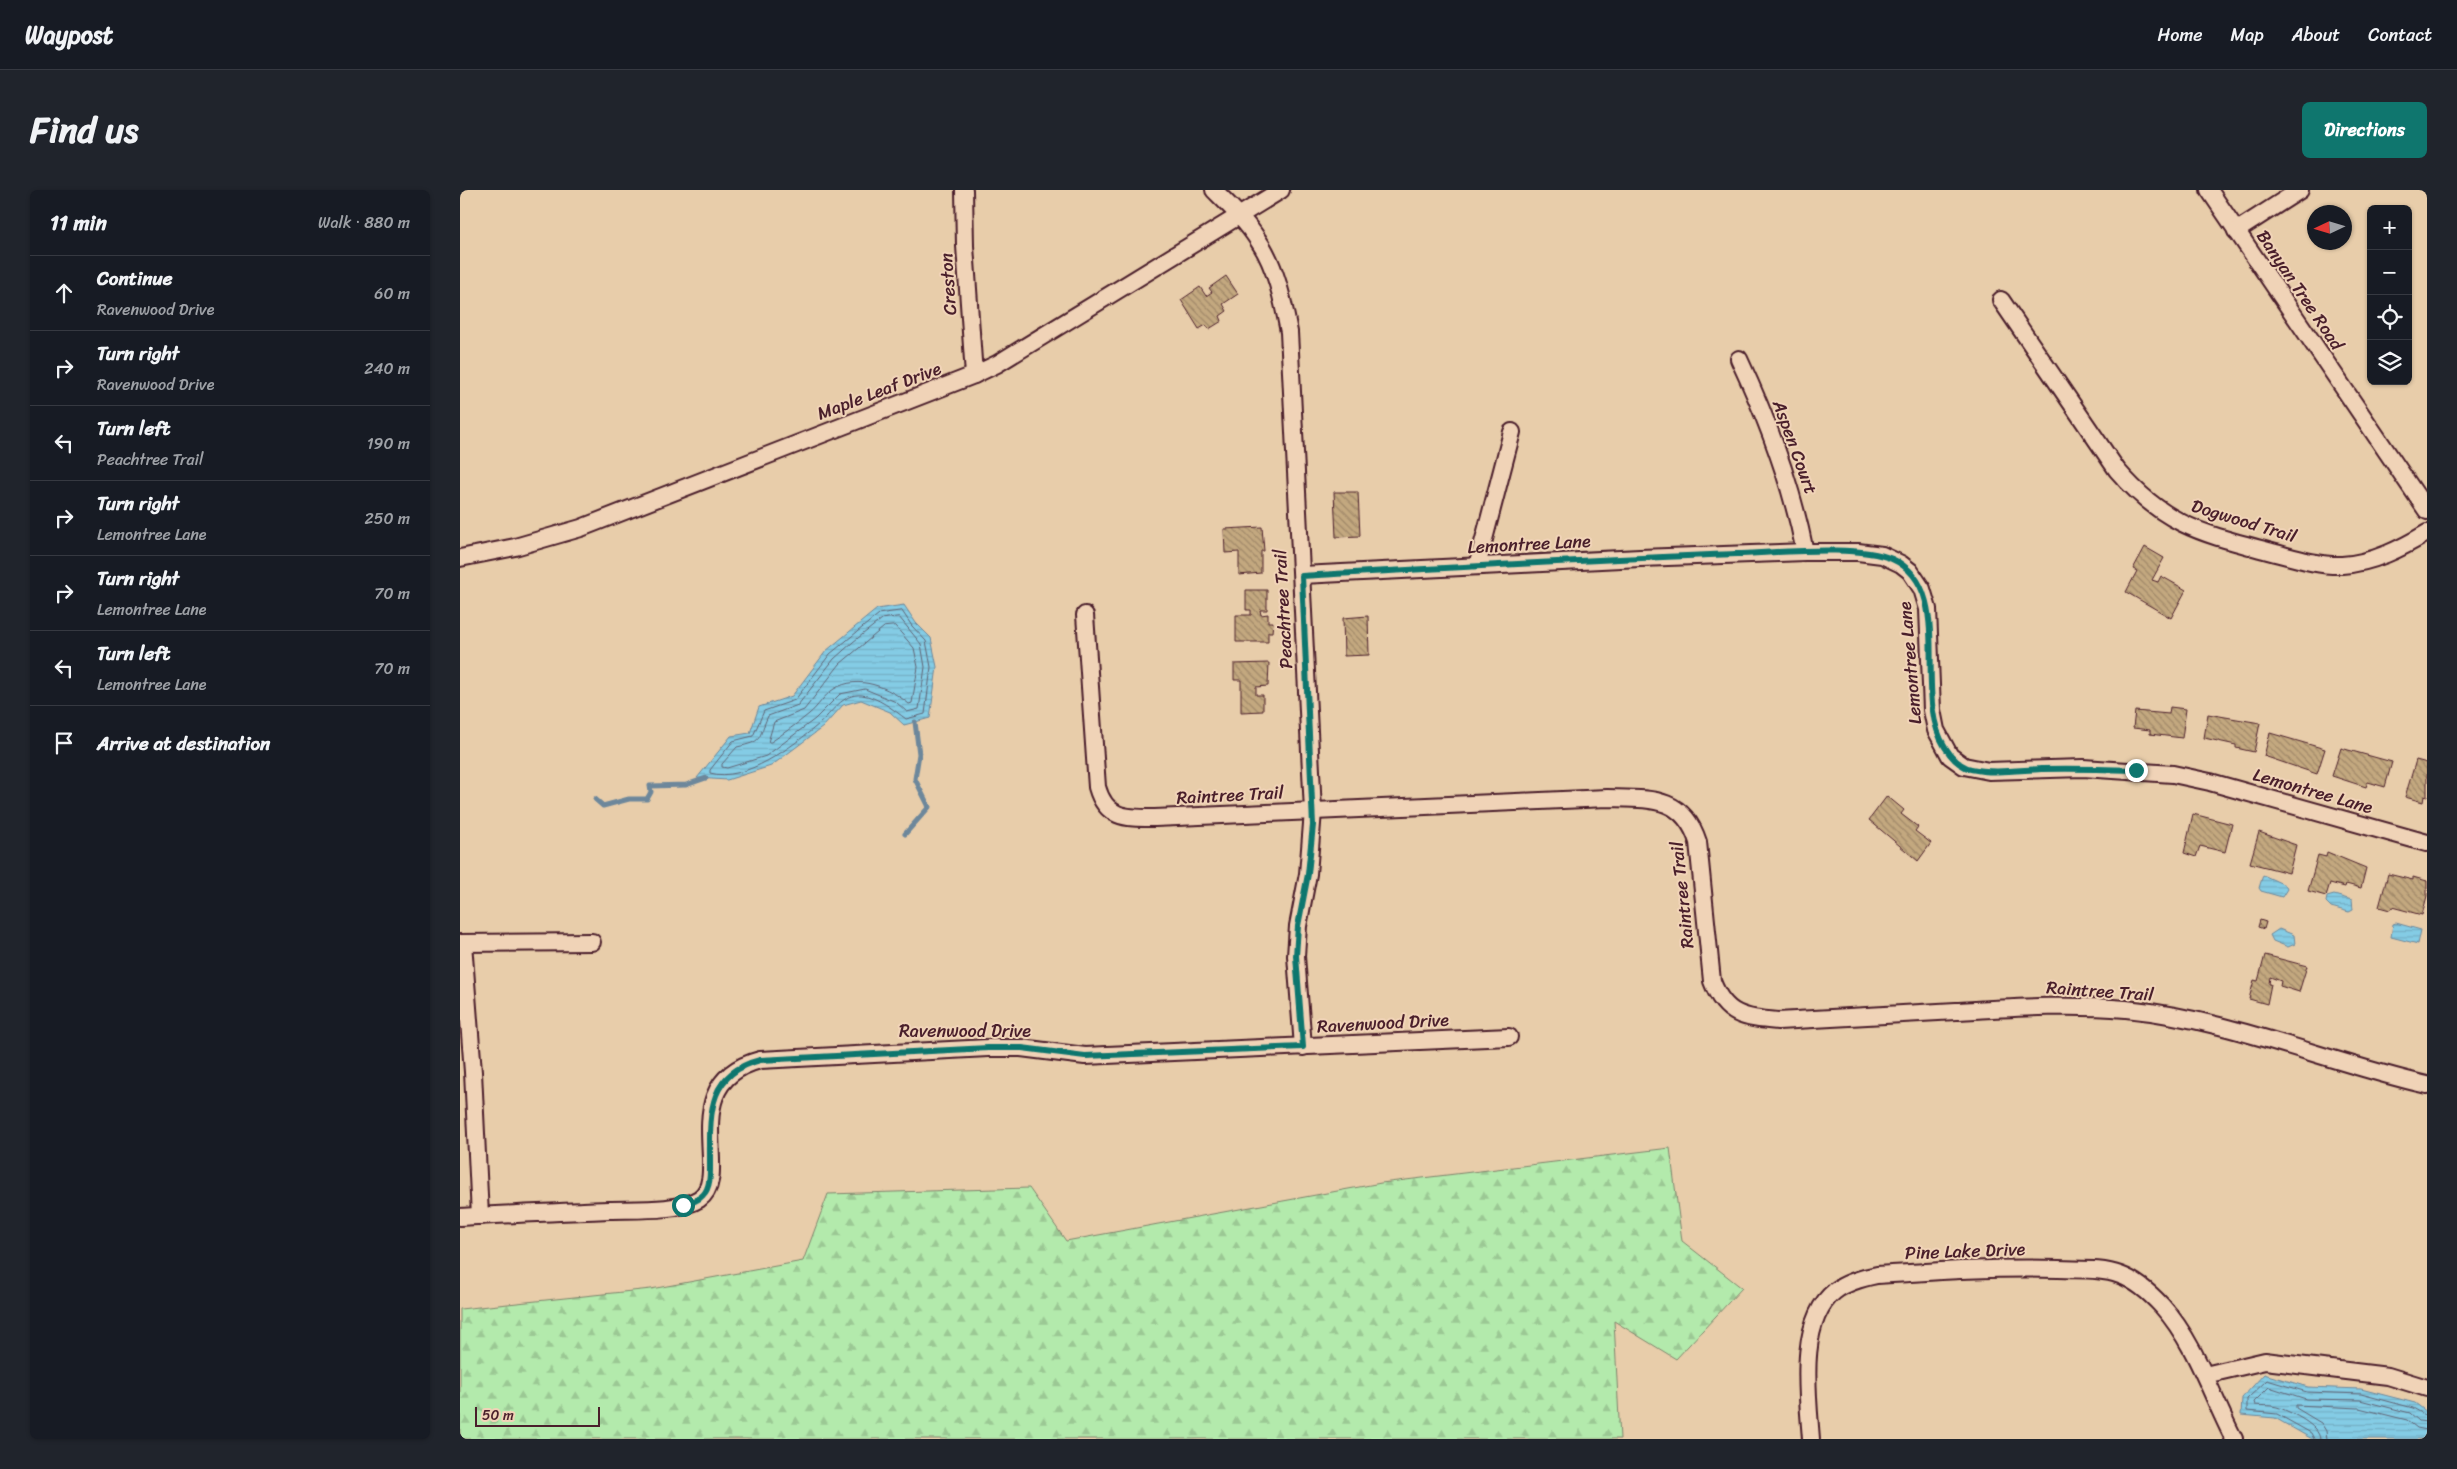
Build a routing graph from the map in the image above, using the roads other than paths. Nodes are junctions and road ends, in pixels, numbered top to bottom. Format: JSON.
{"nodes":[{"id":1,"x":964,"y":190,"type":"edge"},
{"id":2,"x":1214,"y":190,"type":"edge"},
{"id":3,"x":1281,"y":190,"type":"edge"},
{"id":4,"x":2209,"y":190,"type":"edge"},
{"id":5,"x":2300,"y":190,"type":"edge"},
{"id":6,"x":1240,"y":216,"type":"junction"},
{"id":7,"x":2236,"y":231,"type":"junction"},
{"id":8,"x":2001,"y":300,"type":"dead end"},
{"id":9,"x":1739,"y":359,"type":"dead end"},
{"id":10,"x":974,"y":375,"type":"junction"},
{"id":11,"x":1512,"y":432,"type":"dead end"},
{"id":12,"x":2427,"y":511,"type":"edge"},
{"id":13,"x":2427,"y":533,"type":"edge"},
{"id":14,"x":1805,"y":552,"type":"junction"},
{"id":15,"x":460,"y":558,"type":"edge"},
{"id":16,"x":1477,"y":566,"type":"junction"},
{"id":17,"x":1302,"y":576,"type":"junction"},
{"id":18,"x":1085,"y":615,"type":"dead end"},
{"id":19,"x":1313,"y":811,"type":"junction"},
{"id":20,"x":2427,"y":843,"type":"edge"},
{"id":21,"x":592,"y":942,"type":"dead end"},
{"id":22,"x":462,"y":943,"type":"edge"},
{"id":23,"x":1509,"y":1037,"type":"dead end"},
{"id":24,"x":1303,"y":1047,"type":"junction"},
{"id":25,"x":2427,"y":1085,"type":"edge"},
{"id":26,"x":480,"y":1216,"type":"junction"},
{"id":27,"x":460,"y":1217,"type":"edge"},
{"id":28,"x":2205,"y":1375,"type":"junction"},
{"id":29,"x":2427,"y":1388,"type":"edge"},
{"id":30,"x":1810,"y":1439,"type":"edge"},
{"id":31,"x":2234,"y":1439,"type":"edge"}],
"edges":[{"from":1,"to":10,"type":"street","name":"Creston"},
{"from":2,"to":6,"type":"street","name":"Peachtree Trail"},
{"from":3,"to":6,"type":"street","name":"Maple Leaf Drive"},
{"from":4,"to":7,"type":"street","name":"Banyan Tree Road"},
{"from":5,"to":7,"type":"street"},
{"from":6,"to":10,"type":"street","name":"Maple Leaf Drive"},
{"from":6,"to":17,"type":"street","name":"Peachtree Trail"},
{"from":7,"to":12,"type":"street","name":"Banyan Tree Road"},
{"from":8,"to":13,"type":"street","name":"Dogwood Trail"},
{"from":9,"to":14,"type":"street","name":"Aspen Court"},
{"from":10,"to":15,"type":"street","name":"Maple Leaf Drive"},
{"from":11,"to":16,"type":"street"},
{"from":14,"to":16,"type":"street","name":"Lemontree Lane"},
{"from":14,"to":20,"type":"street","name":"Lemontree Lane"},
{"from":16,"to":17,"type":"street","name":"Lemontree Lane"},
{"from":17,"to":19,"type":"street","name":"Peachtree Trail"},
{"from":18,"to":19,"type":"street","name":"Raintree Trail"},
{"from":19,"to":24,"type":"street","name":"Peachtree Trail"},
{"from":19,"to":25,"type":"street","name":"Raintree Trail"},
{"from":21,"to":22,"type":"street"},
{"from":22,"to":26,"type":"street"},
{"from":23,"to":24,"type":"street","name":"Ravenwood Drive"},
{"from":24,"to":26,"type":"street","name":"Ravenwood Drive"},
{"from":26,"to":27,"type":"street"},
{"from":28,"to":29,"type":"street"},
{"from":28,"to":30,"type":"street","name":"Pine Lake Drive"},
{"from":28,"to":31,"type":"street","name":"Pine Lake Drive"}]}
